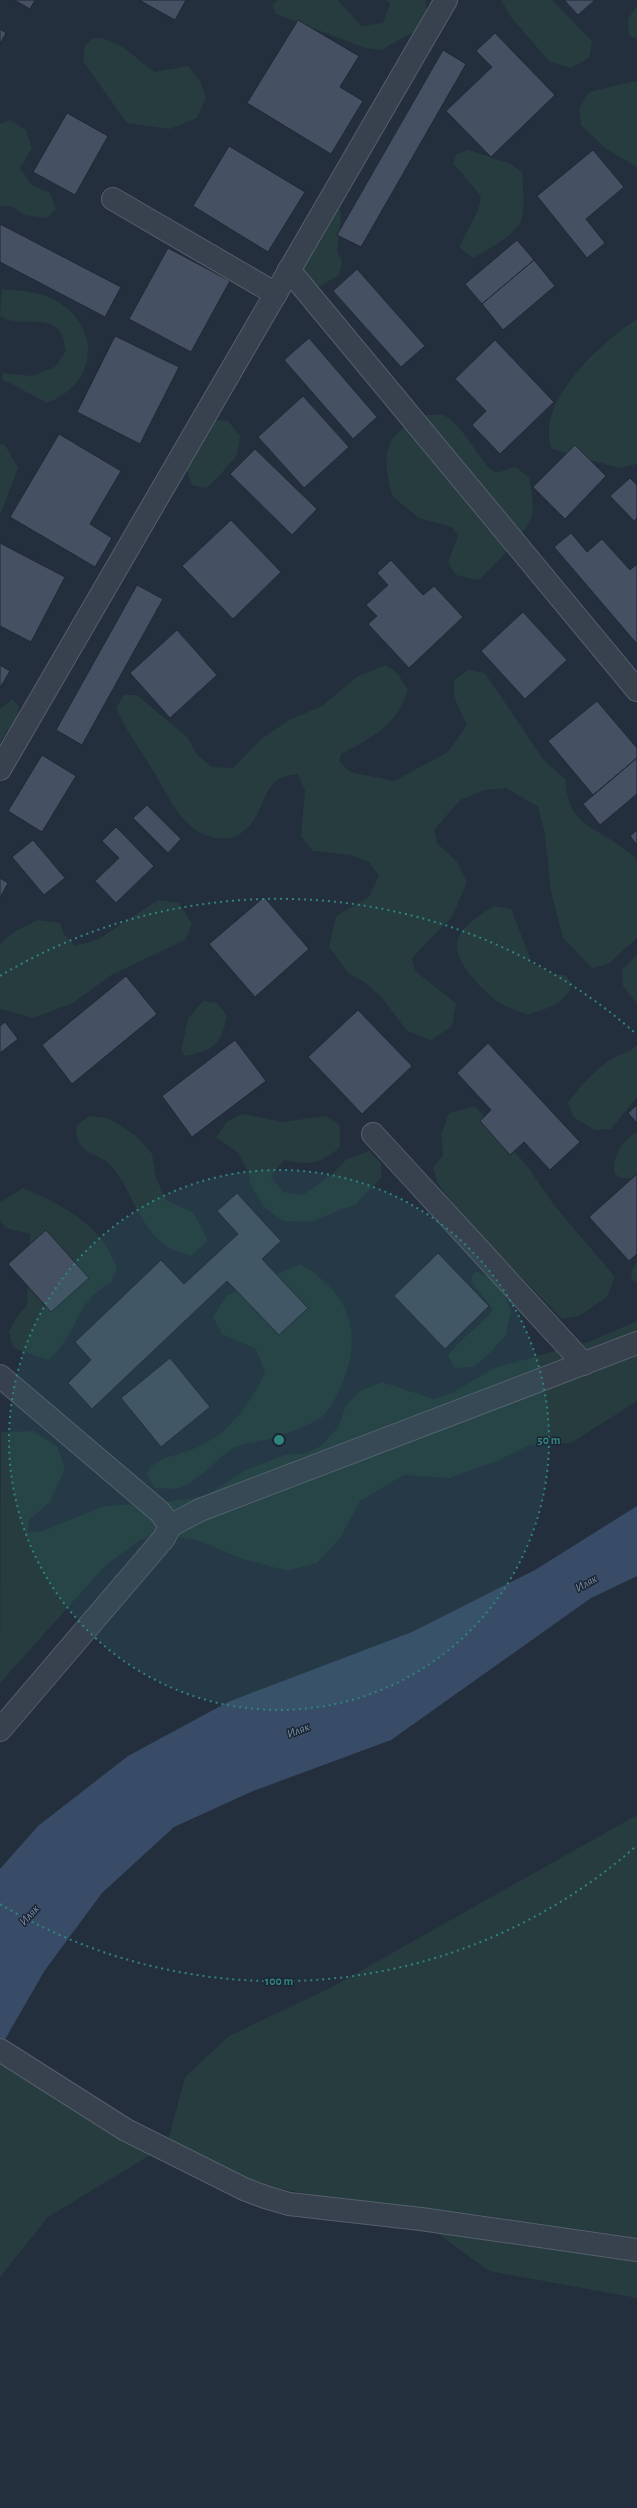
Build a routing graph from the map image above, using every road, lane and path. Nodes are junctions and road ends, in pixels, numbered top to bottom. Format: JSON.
{"nodes":[{"id":1,"x":446,"y":0,"type":"edge"},
{"id":2,"x":113,"y":199,"type":"dead end"},
{"id":3,"x":289,"y":270,"type":"junction"},
{"id":4,"x":276,"y":294,"type":"junction"},
{"id":5,"x":637,"y":690,"type":"edge"},
{"id":6,"x":0,"y":769,"type":"edge"},
{"id":7,"x":373,"y":1134,"type":"dead end"},
{"id":8,"x":637,"y":1343,"type":"edge"},
{"id":9,"x":584,"y":1364,"type":"junction"},
{"id":10,"x":0,"y":1376,"type":"edge"},
{"id":11,"x":170,"y":1526,"type":"junction"},
{"id":12,"x":0,"y":1730,"type":"edge"},
{"id":13,"x":0,"y":2050,"type":"edge"},
{"id":14,"x":637,"y":2250,"type":"edge"}],
"edges":[{"from":1,"to":3,"type":"street"},
{"from":2,"to":4,"type":"street"},
{"from":3,"to":4,"type":"street"},
{"from":3,"to":5,"type":"street"},
{"from":4,"to":6,"type":"street"},
{"from":7,"to":9,"type":"street"},
{"from":8,"to":9,"type":"street"},
{"from":9,"to":11,"type":"street"},
{"from":10,"to":11,"type":"street"},
{"from":11,"to":12,"type":"street"},
{"from":13,"to":14,"type":"street"}]}
